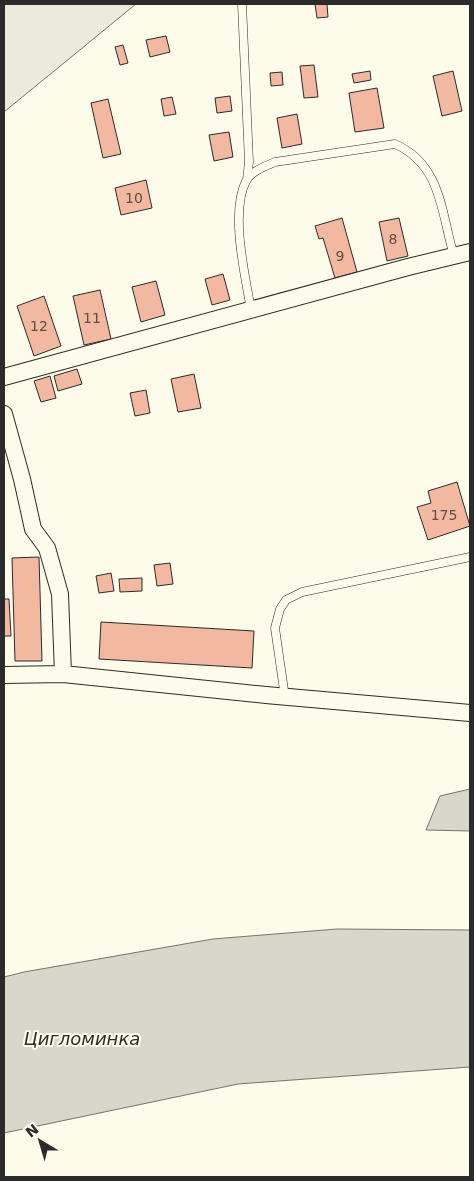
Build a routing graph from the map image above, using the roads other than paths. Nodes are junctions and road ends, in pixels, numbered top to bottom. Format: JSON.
{"nodes":[{"id":1,"x":242,"y":4,"type":"edge"},
{"id":2,"x":247,"y":180,"type":"junction"},
{"id":3,"x":462,"y":254,"type":"edge"},
{"id":4,"x":251,"y":310,"type":"junction"},
{"id":5,"x":4,"y":377,"type":"edge"},
{"id":6,"x":4,"y":414,"type":"edge"},
{"id":7,"x":470,"y":557,"type":"edge"},
{"id":8,"x":63,"y":674,"type":"junction"},
{"id":9,"x":4,"y":675,"type":"edge"},
{"id":10,"x":285,"y":697,"type":"junction"},
{"id":11,"x":470,"y":714,"type":"edge"}],
"edges":[{"from":1,"to":2,"type":"lane"},
{"from":2,"to":3,"type":"lane"},
{"from":2,"to":4,"type":"lane"},
{"from":3,"to":4,"type":"street"},
{"from":4,"to":5,"type":"street"},
{"from":6,"to":8,"type":"street"},
{"from":7,"to":10,"type":"lane"},
{"from":8,"to":9,"type":"street"},
{"from":8,"to":10,"type":"street"},
{"from":10,"to":11,"type":"street"}]}
